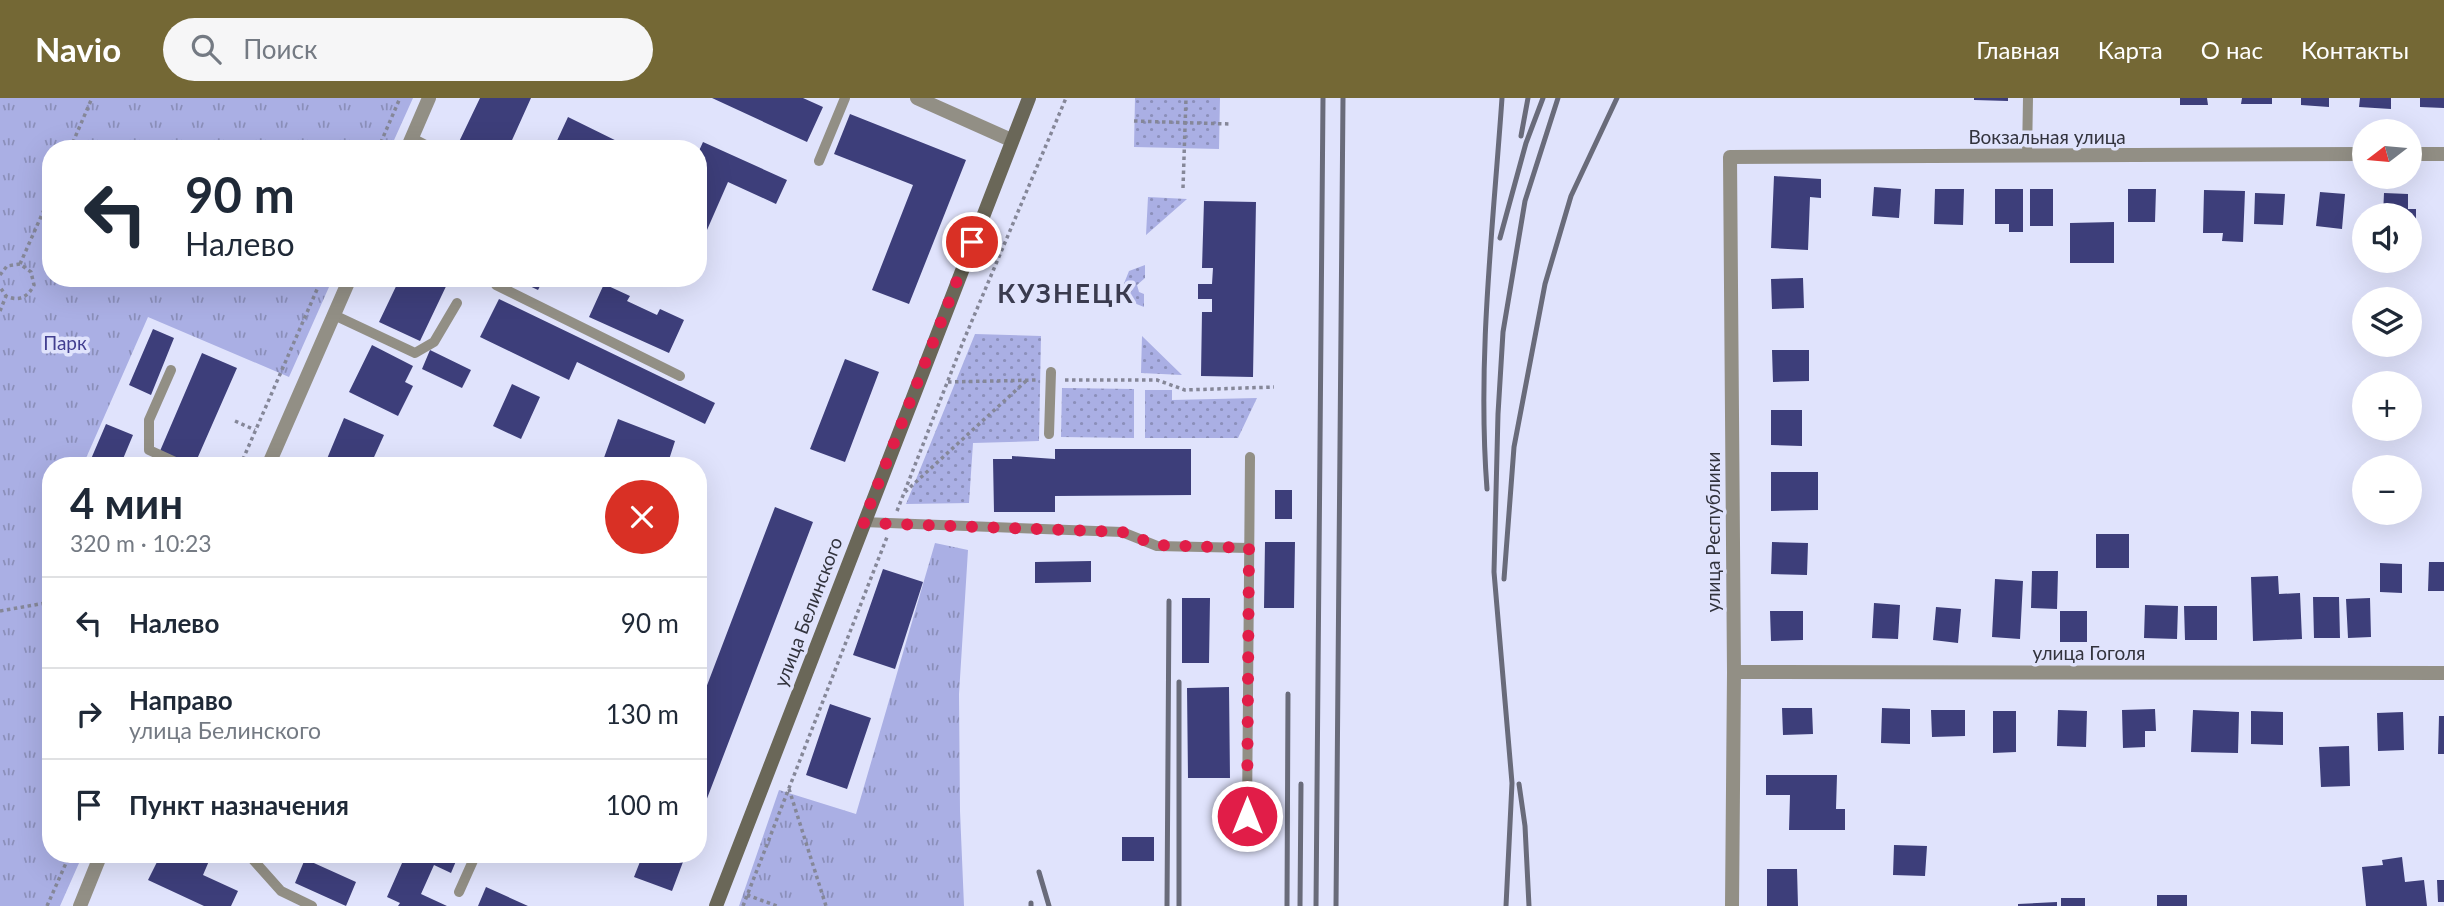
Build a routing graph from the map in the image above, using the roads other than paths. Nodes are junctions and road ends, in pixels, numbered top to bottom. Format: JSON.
{"nodes":[{"id":1,"x":429,"y":98,"type":"edge"},
{"id":2,"x":845,"y":98,"type":"edge"},
{"id":3,"x":917,"y":98,"type":"edge"},
{"id":4,"x":1029,"y":98,"type":"edge"},
{"id":5,"x":2028,"y":98,"type":"edge"},
{"id":6,"x":410,"y":140,"type":"edge"},
{"id":7,"x":1011,"y":140,"type":"junction"},
{"id":8,"x":2352,"y":154,"type":"edge"},
{"id":9,"x":2422,"y":154,"type":"edge"},
{"id":10,"x":2444,"y":154,"type":"edge"},
{"id":11,"x":2027,"y":156,"type":"junction"},
{"id":12,"x":1730,"y":158,"type":"joint"},
{"id":13,"x":819,"y":161,"type":"dead end"},
{"id":14,"x":346,"y":287,"type":"edge"},
{"id":15,"x":500,"y":287,"type":"edge"},
{"id":16,"x":457,"y":303,"type":"dead end"},
{"id":17,"x":334,"y":315,"type":"junction"},
{"id":18,"x":171,"y":370,"type":"dead end"},
{"id":19,"x":680,"y":376,"type":"dead end"},
{"id":20,"x":1051,"y":376,"type":"road end"},
{"id":21,"x":1049,"y":434,"type":"dead end"},
{"id":22,"x":164,"y":457,"type":"edge"},
{"id":23,"x":272,"y":457,"type":"edge"},
{"id":24,"x":1250,"y":457,"type":"dead end"},
{"id":25,"x":863,"y":523,"type":"junction"},
{"id":26,"x":1249,"y":548,"type":"junction"},
{"id":27,"x":1734,"y":671,"type":"junction"},
{"id":28,"x":2444,"y":673,"type":"edge"},
{"id":29,"x":1247,"y":816,"type":"dead end"},
{"id":30,"x":97,"y":863,"type":"edge"},
{"id":31,"x":256,"y":863,"type":"edge"},
{"id":32,"x":471,"y":863,"type":"edge"},
{"id":33,"x":459,"y":892,"type":"dead end"},
{"id":34,"x":80,"y":906,"type":"edge"},
{"id":35,"x":312,"y":906,"type":"edge"},
{"id":36,"x":716,"y":906,"type":"edge"},
{"id":37,"x":1732,"y":906,"type":"edge"}],
"edges":[{"from":1,"to":6,"type":"street"},
{"from":2,"to":13,"type":"lane"},
{"from":3,"to":7,"type":"street"},
{"from":4,"to":7,"type":"street","name":"улица Белинского"},
{"from":5,"to":11,"type":"lane"},
{"from":7,"to":25,"type":"street","name":"улица Белинского"},
{"from":8,"to":11,"type":"street","name":"Вокзальная улица"},
{"from":9,"to":10,"type":"street"},
{"from":11,"to":12,"type":"street","name":"Вокзальная улица"},
{"from":12,"to":27,"type":"street","name":"улица Республики"},
{"from":14,"to":17,"type":"street"},
{"from":15,"to":19,"type":"lane"},
{"from":16,"to":17,"type":"lane"},
{"from":17,"to":23,"type":"street"},
{"from":18,"to":22,"type":"lane"},
{"from":20,"to":21,"type":"lane"},
{"from":24,"to":26,"type":"lane"},
{"from":25,"to":26,"type":"lane"},
{"from":25,"to":36,"type":"street","name":"улица Белинского"},
{"from":26,"to":29,"type":"lane"},
{"from":27,"to":28,"type":"street","name":"улица Гоголя"},
{"from":27,"to":37,"type":"street","name":"улица Республики"},
{"from":30,"to":34,"type":"street"},
{"from":31,"to":35,"type":"lane"},
{"from":32,"to":33,"type":"lane"}]}
